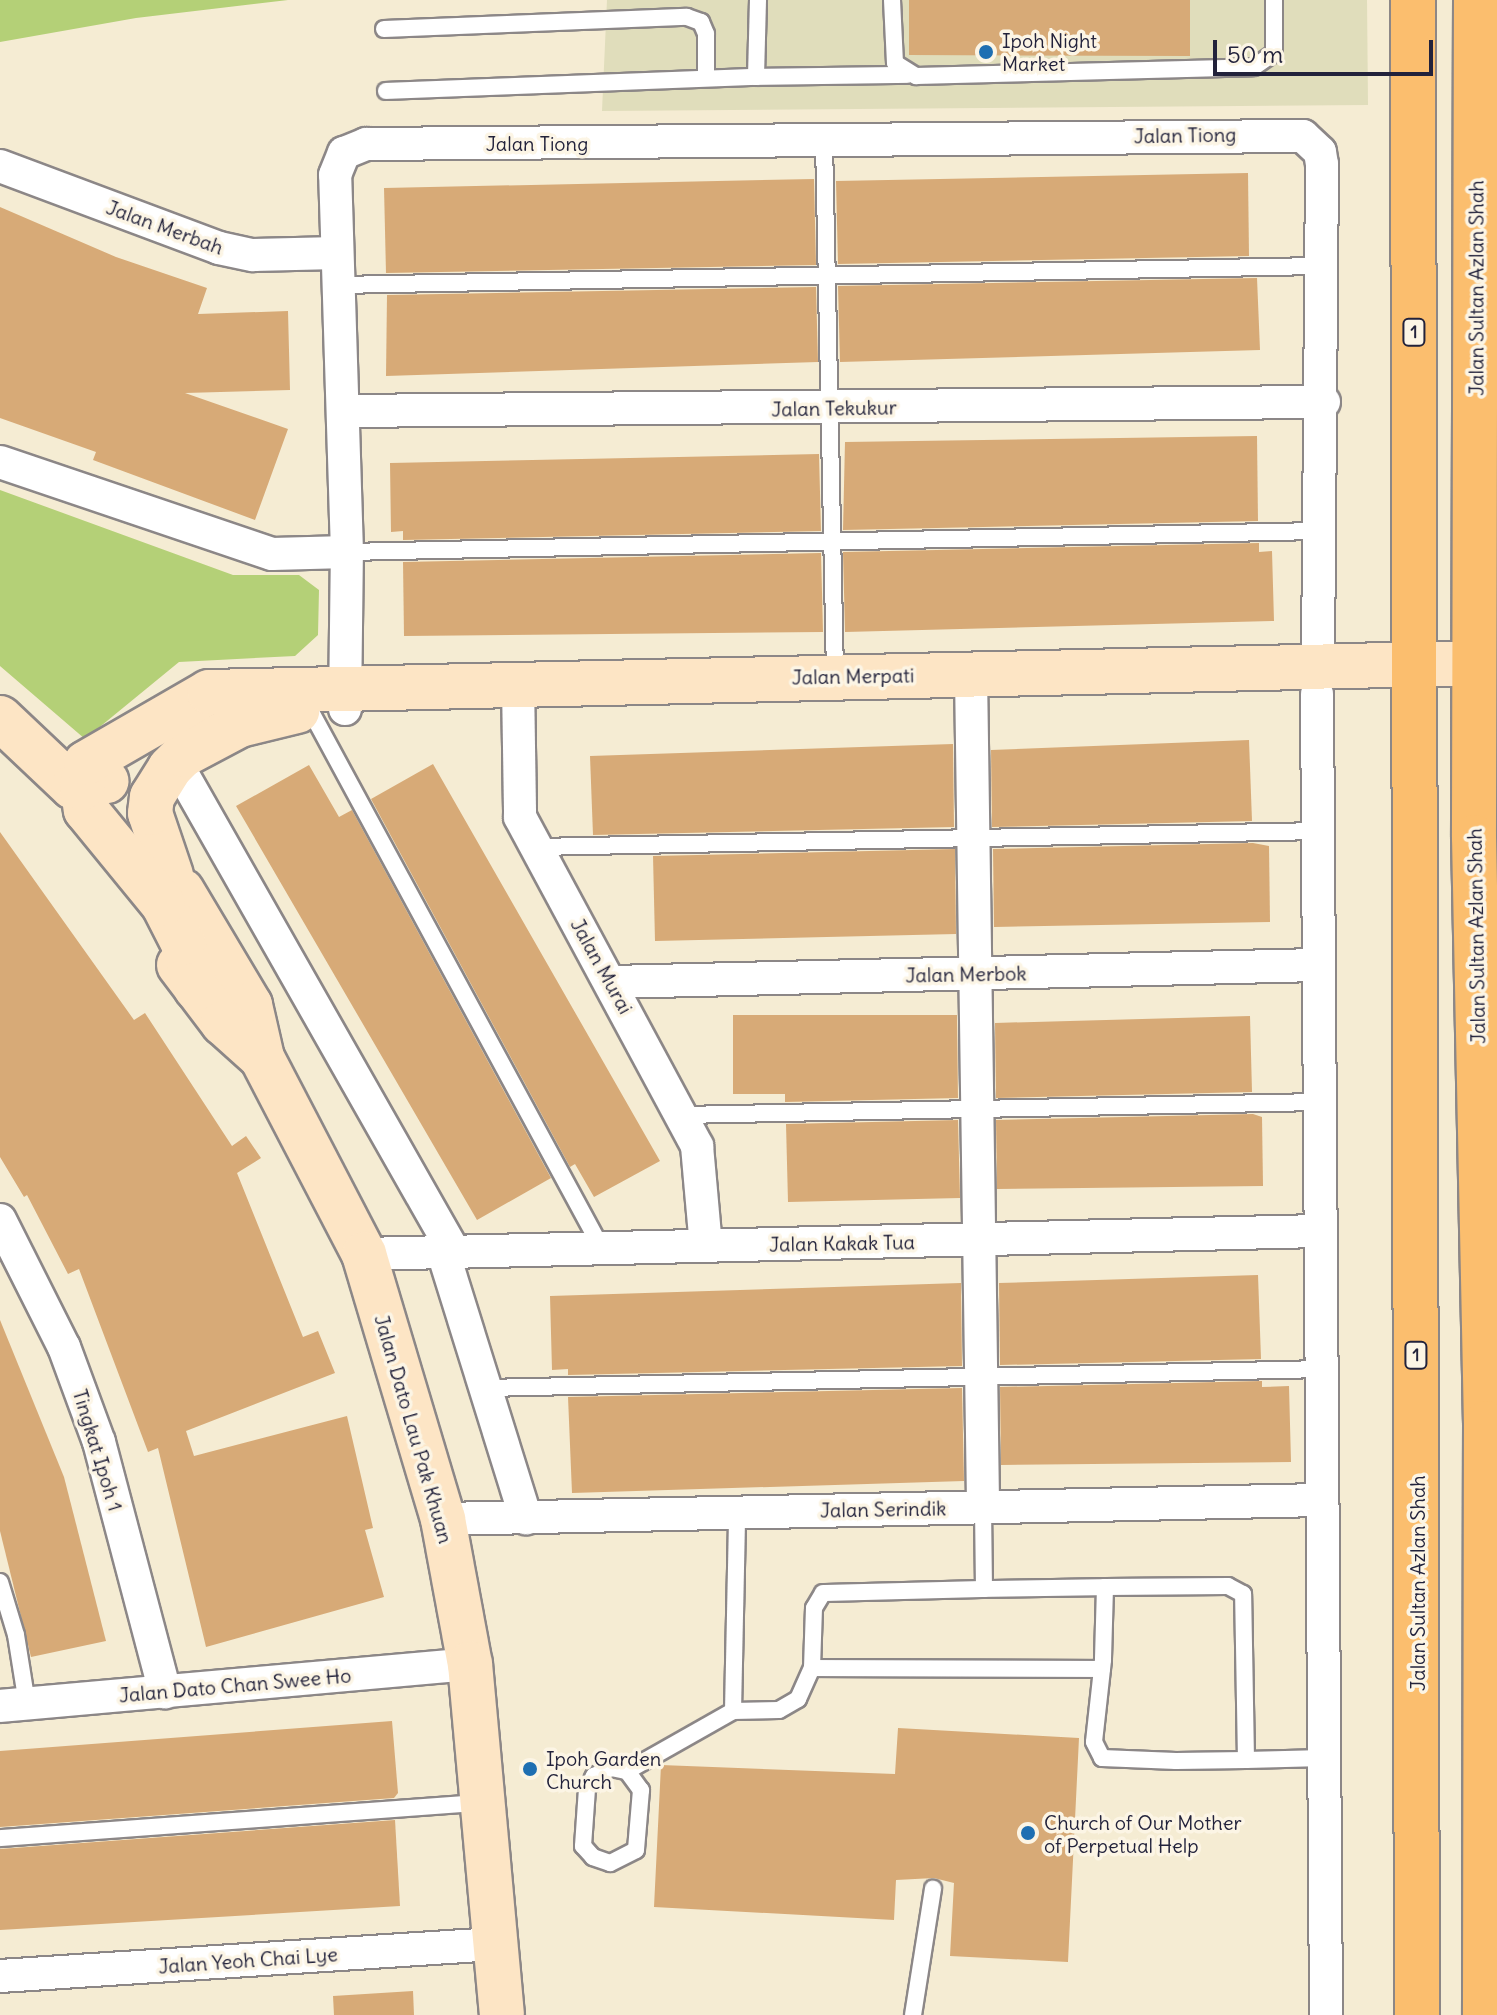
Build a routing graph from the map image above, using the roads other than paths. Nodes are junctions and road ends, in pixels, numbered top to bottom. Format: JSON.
{"nodes":[{"id":1,"x":758,"y":0,"type":"edge"},
{"id":2,"x":892,"y":0,"type":"edge"},
{"id":3,"x":1274,"y":0,"type":"edge"},
{"id":4,"x":1413,"y":0,"type":"edge"},
{"id":5,"x":1476,"y":0,"type":"edge"},
{"id":6,"x":384,"y":29,"type":"dead end"},
{"id":7,"x":907,"y":75,"type":"junction"},
{"id":8,"x":706,"y":77,"type":"junction"},
{"id":9,"x":756,"y":77,"type":"junction"},
{"id":10,"x":386,"y":91,"type":"dead end"},
{"id":11,"x":824,"y":141,"type":"junction"},
{"id":12,"x":0,"y":166,"type":"edge"},
{"id":13,"x":337,"y":253,"type":"junction"},
{"id":14,"x":1323,"y":266,"type":"junction"},
{"id":15,"x":827,"y":275,"type":"junction"},
{"id":16,"x":338,"y":285,"type":"junction"},
{"id":17,"x":1324,"y":402,"type":"junction"},
{"id":18,"x":829,"y":408,"type":"junction"},
{"id":19,"x":344,"y":411,"type":"junction"},
{"id":20,"x":0,"y":462,"type":"edge"},
{"id":21,"x":1320,"y":531,"type":"junction"},
{"id":22,"x":832,"y":542,"type":"junction"},
{"id":23,"x":347,"y":552,"type":"junction"},
{"id":24,"x":1474,"y":679,"type":"junction"},
{"id":25,"x":1416,"y":680,"type":"junction"},
{"id":26,"x":1317,"y":681,"type":"junction"},
{"id":27,"x":971,"y":687,"type":"junction"},
{"id":28,"x":0,"y":688,"type":"edge"},
{"id":29,"x":835,"y":689,"type":"junction"},
{"id":30,"x":518,"y":695,"type":"junction"},
{"id":31,"x":324,"y":704,"type":"junction"},
{"id":32,"x":0,"y":718,"type":"edge"},
{"id":33,"x":0,"y":754,"type":"edge"},
{"id":34,"x":175,"y":761,"type":"junction"},
{"id":35,"x":90,"y":778,"type":"junction"},
{"id":36,"x":1497,"y":790,"type":"edge"},
{"id":37,"x":1318,"y":831,"type":"junction"},
{"id":38,"x":1474,"y":837,"type":"junction"},
{"id":39,"x":973,"y":839,"type":"junction"},
{"id":40,"x":537,"y":847,"type":"junction"},
{"id":41,"x":171,"y":875,"type":"junction"},
{"id":42,"x":1319,"y":965,"type":"junction"},
{"id":43,"x":975,"y":974,"type":"junction"},
{"id":44,"x":612,"y":982,"type":"junction"},
{"id":45,"x":196,"y":988,"type":"junction"},
{"id":46,"x":262,"y":1058,"type":"junction"},
{"id":47,"x":1319,"y":1102,"type":"junction"},
{"id":48,"x":977,"y":1109,"type":"junction"},
{"id":49,"x":682,"y":1115,"type":"junction"},
{"id":50,"x":0,"y":1220,"type":"edge"},
{"id":51,"x":1320,"y":1231,"type":"junction"},
{"id":52,"x":979,"y":1239,"type":"junction"},
{"id":53,"x":706,"y":1246,"type":"junction"},
{"id":54,"x":602,"y":1249,"type":"junction"},
{"id":55,"x":448,"y":1252,"type":"junction"},
{"id":56,"x":364,"y":1254,"type":"junction"},
{"id":57,"x":1322,"y":1369,"type":"junction"},
{"id":58,"x":981,"y":1380,"type":"junction"},
{"id":59,"x":486,"y":1388,"type":"junction"},
{"id":60,"x":1492,"y":1438,"type":"edge"},
{"id":61,"x":1322,"y":1500,"type":"junction"},
{"id":62,"x":983,"y":1506,"type":"junction"},
{"id":63,"x":737,"y":1513,"type":"junction"},
{"id":64,"x":526,"y":1518,"type":"junction"},
{"id":65,"x":443,"y":1519,"type":"junction"},
{"id":66,"x":0,"y":1582,"type":"edge"},
{"id":67,"x":1105,"y":1587,"type":"junction"},
{"id":68,"x":984,"y":1589,"type":"junction"},
{"id":69,"x":1492,"y":1591,"type":"edge"},
{"id":70,"x":470,"y":1664,"type":"junction"},
{"id":71,"x":812,"y":1668,"type":"junction"},
{"id":72,"x":1102,"y":1669,"type":"junction"},
{"id":73,"x":165,"y":1692,"type":"junction"},
{"id":74,"x":13,"y":1705,"type":"edge"},
{"id":75,"x":733,"y":1711,"type":"junction"},
{"id":76,"x":1324,"y":1758,"type":"junction"},
{"id":77,"x":1246,"y":1760,"type":"junction"},
{"id":78,"x":627,"y":1771,"type":"junction"},
{"id":79,"x":483,"y":1803,"type":"junction"},
{"id":80,"x":0,"y":1838,"type":"edge"},
{"id":81,"x":933,"y":1889,"type":"dead end"},
{"id":82,"x":497,"y":1944,"type":"junction"},
{"id":83,"x":0,"y":1976,"type":"edge"},
{"id":84,"x":502,"y":2015,"type":"edge"},
{"id":85,"x":913,"y":2015,"type":"edge"},
{"id":86,"x":1326,"y":2015,"type":"edge"},
{"id":87,"x":1417,"y":2015,"type":"edge"},
{"id":88,"x":1485,"y":2015,"type":"edge"}],
"edges":[{"from":1,"to":9,"type":"lane"},
{"from":2,"to":7,"type":"lane"},
{"from":3,"to":7,"type":"lane"},
{"from":4,"to":25,"type":"main road","name":"Jalan Sultan Azlan Shah","number":"1"},
{"from":5,"to":24,"type":"main road","name":"Jalan Sultan Azlan Shah"},
{"from":6,"to":8,"type":"lane"},
{"from":7,"to":9,"type":"lane"},
{"from":8,"to":9,"type":"lane"},
{"from":8,"to":10,"type":"lane"},
{"from":11,"to":13,"type":"street","name":"Jalan Tiong"},
{"from":11,"to":14,"type":"street","name":"Jalan Tiong"},
{"from":11,"to":15,"type":"lane"},
{"from":12,"to":13,"type":"street","name":"Jalan Merbah"},
{"from":13,"to":16,"type":"street","name":"Jalan Tiong"},
{"from":14,"to":15,"type":"lane"},
{"from":14,"to":17,"type":"street"},
{"from":15,"to":16,"type":"lane"},
{"from":15,"to":18,"type":"lane"},
{"from":16,"to":19,"type":"street","name":"Jalan Tiong"},
{"from":17,"to":18,"type":"street","name":"Jalan Tekukur"},
{"from":17,"to":21,"type":"street"},
{"from":18,"to":19,"type":"street","name":"Jalan Tekukur"},
{"from":18,"to":22,"type":"lane"},
{"from":19,"to":23,"type":"street","name":"Jalan Tiong"},
{"from":20,"to":23,"type":"street"},
{"from":21,"to":22,"type":"lane"},
{"from":21,"to":26,"type":"street"},
{"from":22,"to":23,"type":"lane"},
{"from":22,"to":29,"type":"lane"},
{"from":23,"to":31,"type":"street","name":"Jalan Tiong"},
{"from":24,"to":25,"type":"main road","name":"Jalan Merpati"},
{"from":24,"to":38,"type":"main road","name":"Jalan Sultan Azlan Shah"},
{"from":25,"to":26,"type":"main road","name":"Jalan Merpati"},
{"from":25,"to":87,"type":"main road","name":"Jalan Sultan Azlan Shah","number":"1"},
{"from":26,"to":27,"type":"main road","name":"Jalan Merpati"},
{"from":26,"to":37,"type":"street"},
{"from":27,"to":29,"type":"main road","name":"Jalan Merpati"},
{"from":27,"to":39,"type":"street"},
{"from":28,"to":35,"type":"main road","name":"Jalan Dato Lau Pak Khuan"},
{"from":29,"to":30,"type":"main road","name":"Jalan Merpati"},
{"from":30,"to":31,"type":"main road","name":"Jalan Merpati"},
{"from":30,"to":40,"type":"street","name":"Jalan Murai"},
{"from":31,"to":34,"type":"main road"},
{"from":31,"to":35,"type":"main road","name":"Jalan Merpati"},
{"from":31,"to":35,"type":"main road","name":"Jalan Merpati"},
{"from":31,"to":54,"type":"lane"},
{"from":32,"to":35,"type":"main road"},
{"from":33,"to":45,"type":"main road","name":"Jalan Dato Lau Pak Khuan"},
{"from":34,"to":41,"type":"main road"},
{"from":34,"to":55,"type":"street"},
{"from":35,"to":41,"type":"main road","name":"Jalan Dato Lau Pak Khuan"},
{"from":35,"to":45,"type":"main road"},
{"from":36,"to":38,"type":"main road"},
{"from":37,"to":39,"type":"lane"},
{"from":37,"to":42,"type":"street"},
{"from":38,"to":60,"type":"main road","name":"Jalan Sultan Azlan Shah"},
{"from":39,"to":40,"type":"lane"},
{"from":39,"to":43,"type":"street"},
{"from":40,"to":44,"type":"street","name":"Jalan Murai"},
{"from":41,"to":46,"type":"main road","name":"Jalan Dato Lau Pak Khuan"},
{"from":42,"to":43,"type":"street","name":"Jalan Merbok"},
{"from":42,"to":47,"type":"street"},
{"from":43,"to":44,"type":"street","name":"Jalan Merbok"},
{"from":43,"to":48,"type":"street"},
{"from":44,"to":49,"type":"street","name":"Jalan Murai"},
{"from":45,"to":46,"type":"main road","name":"Jalan Dato Lau Pak Khuan"},
{"from":46,"to":56,"type":"main road","name":"Jalan Dato Lau Pak Khuan"},
{"from":47,"to":48,"type":"lane"},
{"from":47,"to":51,"type":"street"},
{"from":48,"to":49,"type":"lane"},
{"from":48,"to":52,"type":"street"},
{"from":49,"to":53,"type":"street","name":"Jalan Murai"},
{"from":50,"to":73,"type":"street","name":"Tingkat Ipoh 1"},
{"from":51,"to":52,"type":"street","name":"Jalan Kakak Tua"},
{"from":51,"to":57,"type":"street"},
{"from":52,"to":53,"type":"street","name":"Jalan Kakak Tua"},
{"from":52,"to":58,"type":"street"},
{"from":53,"to":54,"type":"street","name":"Jalan Kakak Tua"},
{"from":54,"to":55,"type":"street","name":"Jalan Kakak Tua"},
{"from":55,"to":56,"type":"street","name":"Jalan Kakak Tua"},
{"from":55,"to":59,"type":"street"},
{"from":56,"to":65,"type":"main road","name":"Jalan Dato Lau Pak Khuan"},
{"from":57,"to":58,"type":"lane"},
{"from":57,"to":61,"type":"street"},
{"from":58,"to":59,"type":"lane"},
{"from":58,"to":62,"type":"street"},
{"from":59,"to":64,"type":"street"},
{"from":60,"to":69,"type":"main road","name":"Jalan Sultan Azlan Shah"},
{"from":61,"to":62,"type":"street","name":"Jalan Serindik"},
{"from":61,"to":76,"type":"street"},
{"from":62,"to":63,"type":"street","name":"Jalan Serindik"},
{"from":62,"to":68,"type":"lane"},
{"from":63,"to":64,"type":"street","name":"Jalan Serindik"},
{"from":63,"to":75,"type":"lane"},
{"from":64,"to":65,"type":"street","name":"Jalan Serindik"},
{"from":65,"to":70,"type":"main road","name":"Jalan Dato Lau Pak Khuan"},
{"from":66,"to":74,"type":"lane"},
{"from":67,"to":68,"type":"lane"},
{"from":67,"to":72,"type":"lane"},
{"from":67,"to":77,"type":"lane"},
{"from":68,"to":71,"type":"lane"},
{"from":69,"to":88,"type":"main road","name":"Jalan Sultan Azlan Shah"},
{"from":70,"to":73,"type":"street","name":"Jalan Dato Chan Swee Ho"},
{"from":70,"to":79,"type":"main road","name":"Jalan Dato Lau Pak Khuan"},
{"from":71,"to":72,"type":"lane"},
{"from":71,"to":75,"type":"lane"},
{"from":72,"to":77,"type":"lane"},
{"from":73,"to":74,"type":"street","name":"Jalan Dato Chan Swee Ho"},
{"from":75,"to":78,"type":"lane"},
{"from":76,"to":77,"type":"lane"},
{"from":76,"to":86,"type":"street"},
{"from":78,"to":78,"type":"lane"},
{"from":79,"to":80,"type":"lane"},
{"from":79,"to":82,"type":"main road","name":"Jalan Dato Lau Pak Khuan"},
{"from":81,"to":85,"type":"lane"},
{"from":82,"to":83,"type":"street","name":"Jalan Yeoh Chai Lye"},
{"from":82,"to":84,"type":"main road","name":"Jalan Dato Lau Pak Khuan"}]}
